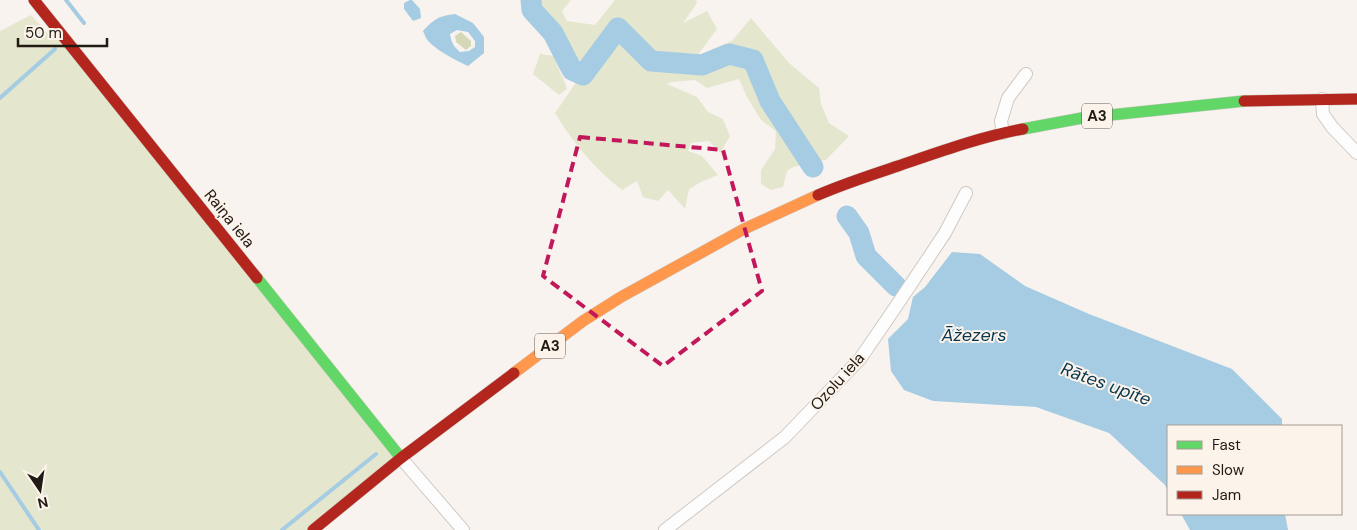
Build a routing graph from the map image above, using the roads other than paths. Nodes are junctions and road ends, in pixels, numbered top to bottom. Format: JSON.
{"nodes":[{"id":1,"x":34,"y":0,"type":"edge"},
{"id":2,"x":1026,"y":74,"type":"dead end"},
{"id":3,"x":1357,"y":99,"type":"edge"},
{"id":4,"x":1322,"y":100,"type":"junction"},
{"id":5,"x":1003,"y":133,"type":"junction"},
{"id":6,"x":1357,"y":153,"type":"edge"},
{"id":7,"x":966,"y":193,"type":"dead end"},
{"id":8,"x":401,"y":458,"type":"junction"},
{"id":9,"x":314,"y":530,"type":"edge"},
{"id":10,"x":463,"y":530,"type":"edge"},
{"id":11,"x":665,"y":530,"type":"edge"}],
"edges":[{"from":1,"to":8,"type":"main road","name":"Raiņa iela"},
{"from":2,"to":5,"type":"street"},
{"from":3,"to":4,"type":"main road","number":"A3"},
{"from":4,"to":5,"type":"main road","number":"A3"},
{"from":4,"to":6,"type":"street"},
{"from":5,"to":8,"type":"main road","number":"A3"},
{"from":7,"to":11,"type":"street","name":"Ozolu iela"},
{"from":8,"to":9,"type":"main road","number":"A3"},
{"from":8,"to":10,"type":"street"}]}
